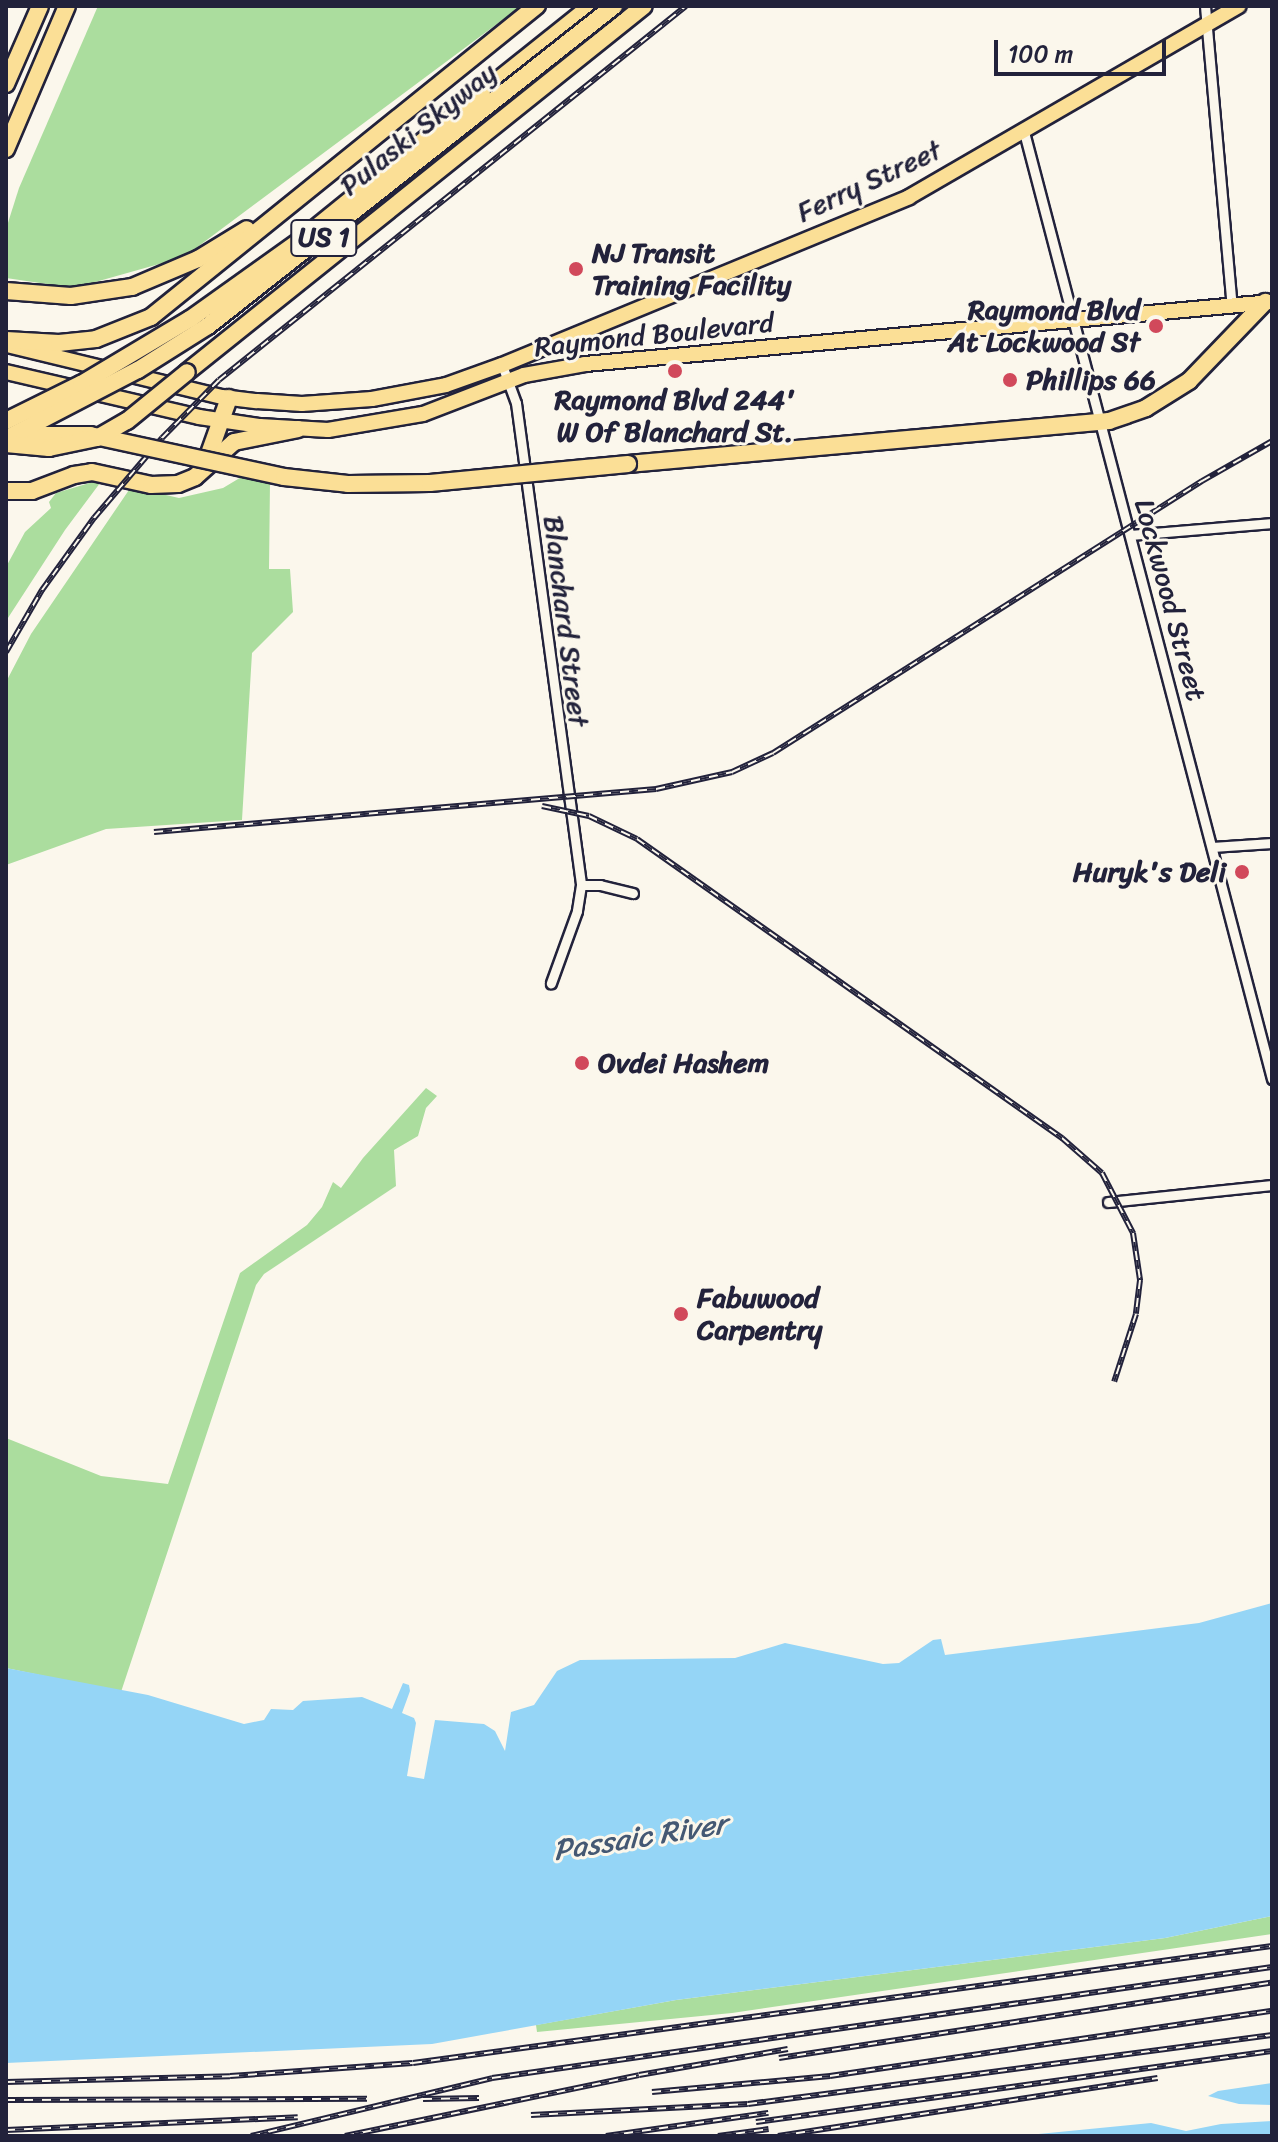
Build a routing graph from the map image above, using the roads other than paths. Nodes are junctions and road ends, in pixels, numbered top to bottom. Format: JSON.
{"nodes":[{"id":1,"x":28,"y":6,"type":"edge"},
{"id":2,"x":40,"y":6,"type":"edge"},
{"id":3,"x":67,"y":6,"type":"edge"},
{"id":4,"x":537,"y":6,"type":"edge"},
{"id":5,"x":581,"y":6,"type":"edge"},
{"id":6,"x":591,"y":6,"type":"edge"},
{"id":7,"x":614,"y":6,"type":"edge"},
{"id":8,"x":644,"y":6,"type":"edge"},
{"id":9,"x":1205,"y":6,"type":"edge"},
{"id":10,"x":1239,"y":6,"type":"edge"},
{"id":11,"x":1207,"y":25,"type":"junction"},
{"id":12,"x":14,"y":63,"type":"junction"},
{"id":13,"x":6,"y":84,"type":"edge"},
{"id":14,"x":482,"y":93,"type":"junction"},
{"id":15,"x":386,"y":125,"type":"junction"},
{"id":16,"x":1024,"y":132,"type":"junction"},
{"id":17,"x":6,"y":149,"type":"edge"},
{"id":18,"x":6,"y":291,"type":"edge"},
{"id":19,"x":1268,"y":302,"type":"edge"},
{"id":20,"x":1232,"y":306,"type":"junction"},
{"id":21,"x":1074,"y":320,"type":"junction"},
{"id":22,"x":6,"y":342,"type":"edge"},
{"id":23,"x":502,"y":365,"type":"junction"},
{"id":24,"x":6,"y":372,"type":"edge"},
{"id":25,"x":508,"y":381,"type":"junction"},
{"id":26,"x":229,"y":398,"type":"junction"},
{"id":27,"x":223,"y":421,"type":"junction"},
{"id":28,"x":1101,"y":422,"type":"junction"},
{"id":29,"x":298,"y":429,"type":"junction"},
{"id":30,"x":7,"y":435,"type":"edge"},
{"id":31,"x":199,"y":473,"type":"junction"},
{"id":32,"x":6,"y":491,"type":"edge"},
{"id":33,"x":1270,"y":523,"type":"edge"},
{"id":34,"x":1130,"y":535,"type":"junction"},
{"id":35,"x":1272,"y":537,"type":"edge"},
{"id":36,"x":1272,"y":843,"type":"edge"},
{"id":37,"x":1212,"y":847,"type":"junction"},
{"id":38,"x":581,"y":885,"type":"junction"},
{"id":39,"x":633,"y":893,"type":"dead end"},
{"id":40,"x":551,"y":983,"type":"dead end"},
{"id":41,"x":1272,"y":1079,"type":"edge"},
{"id":42,"x":1272,"y":1185,"type":"edge"},
{"id":43,"x":1108,"y":1202,"type":"dead end"}],
"edges":[{"from":1,"to":12,"type":"highway"},
{"from":2,"to":12,"type":"highway"},
{"from":3,"to":17,"type":"highway"},
{"from":4,"to":15,"type":"highway"},
{"from":5,"to":14,"type":"highway","number":"US 1"},
{"from":6,"to":14,"type":"highway"},
{"from":7,"to":30,"type":"highway","name":"Pulaski Skyway","number":"US 1","bridge":true},
{"from":8,"to":30,"type":"highway","bridge":true},
{"from":9,"to":11,"type":"street"},
{"from":10,"to":11,"type":"main road","name":"Ferry Street"},
{"from":11,"to":16,"type":"main road","name":"Ferry Street"},
{"from":11,"to":20,"type":"street"},
{"from":12,"to":13,"type":"highway"},
{"from":14,"to":30,"type":"highway","name":"Pulaski Skyway","number":"US 1","bridge":true},
{"from":15,"to":18,"type":"highway"},
{"from":15,"to":22,"type":"highway"},
{"from":16,"to":21,"type":"street","name":"Lockwood Street"},
{"from":16,"to":23,"type":"main road","name":"Ferry Street"},
{"from":19,"to":20,"type":"main road","name":"Raymond Boulevard"},
{"from":19,"to":28,"type":"highway"},
{"from":20,"to":21,"type":"main road","name":"Raymond Boulevard"},
{"from":21,"to":25,"type":"main road","name":"Raymond Boulevard"},
{"from":21,"to":28,"type":"street","name":"Lockwood Street"},
{"from":22,"to":26,"type":"main road","name":"Raymond Boulevard"},
{"from":23,"to":25,"type":"street","name":"Blanchard Street"},
{"from":23,"to":26,"type":"main road","name":"Raymond Boulevard"},
{"from":24,"to":27,"type":"main road","name":"Raymond Boulevard"},
{"from":25,"to":29,"type":"main road","name":"Raymond Boulevard"},
{"from":25,"to":38,"type":"street","name":"Blanchard Street"},
{"from":26,"to":27,"type":"highway"},
{"from":27,"to":29,"type":"main road","name":"Raymond Boulevard"},
{"from":27,"to":31,"type":"highway"},
{"from":28,"to":30,"type":"highway","bridge":true},
{"from":28,"to":34,"type":"street","name":"Lockwood Street"},
{"from":29,"to":31,"type":"highway"},
{"from":31,"to":32,"type":"highway"},
{"from":33,"to":34,"type":"street"},
{"from":33,"to":35,"type":"street"},
{"from":34,"to":37,"type":"street","name":"Lockwood Street"},
{"from":36,"to":37,"type":"street"},
{"from":37,"to":41,"type":"street","name":"Lockwood Street"},
{"from":38,"to":39,"type":"street"},
{"from":38,"to":40,"type":"street","name":"Blanchard Street"},
{"from":42,"to":43,"type":"street"}]}
